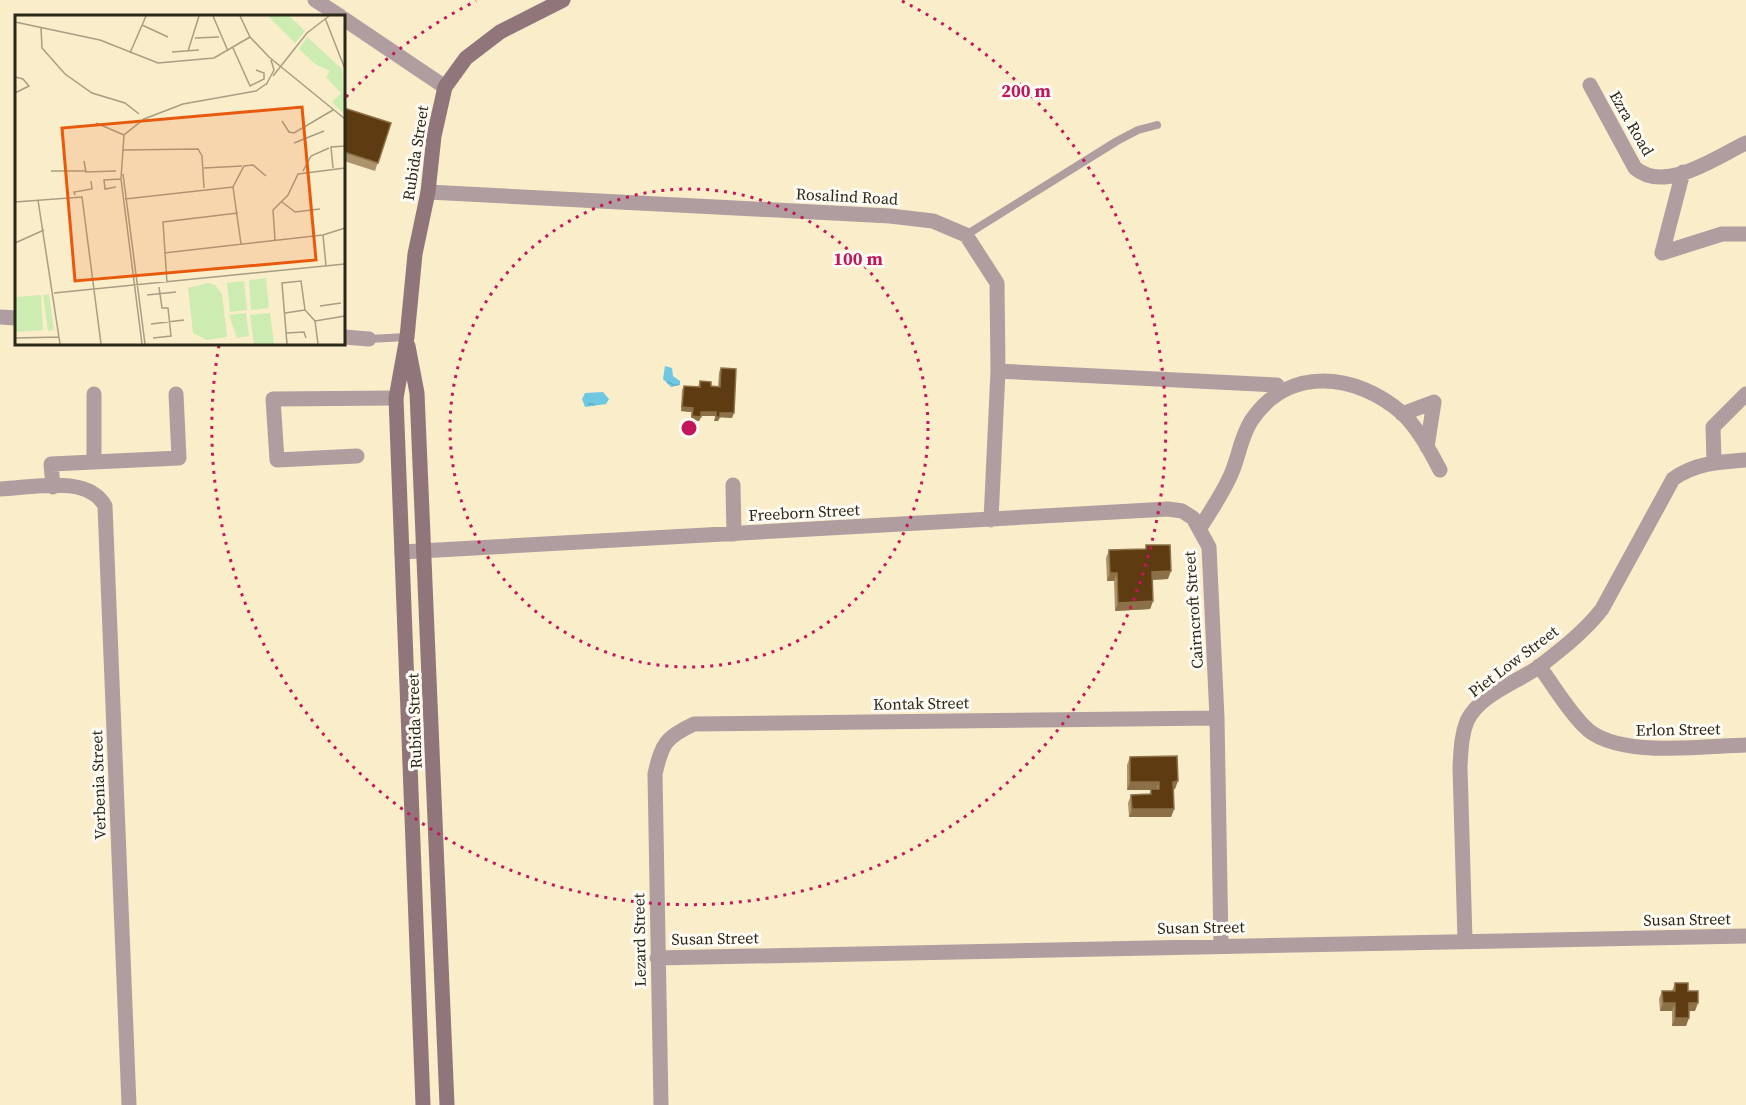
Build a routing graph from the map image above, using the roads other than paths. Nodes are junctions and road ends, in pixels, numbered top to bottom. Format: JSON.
{"nodes":[{"id":1,"x":315,"y":0,"type":"edge"},
{"id":2,"x":563,"y":0,"type":"edge"},
{"id":3,"x":338,"y":15,"type":"edge"},
{"id":4,"x":345,"y":20,"type":"edge"},
{"id":5,"x":1590,"y":85,"type":"dead end"},
{"id":6,"x":445,"y":87,"type":"junction"},
{"id":7,"x":1157,"y":125,"type":"dead end"},
{"id":8,"x":1746,"y":143,"type":"edge"},
{"id":9,"x":1683,"y":172,"type":"junction"},
{"id":10,"x":428,"y":192,"type":"junction"},
{"id":11,"x":1746,"y":234,"type":"edge"},
{"id":12,"x":966,"y":235,"type":"junction"},
{"id":13,"x":0,"y":317,"type":"edge"},
{"id":14,"x":15,"y":318,"type":"edge"},
{"id":15,"x":345,"y":337,"type":"edge"},
{"id":16,"x":407,"y":337,"type":"junction"},
{"id":17,"x":369,"y":339,"type":"joint"},
{"id":18,"x":998,"y":371,"type":"junction"},
{"id":19,"x":1277,"y":385,"type":"dead end"},
{"id":20,"x":94,"y":394,"type":"dead end"},
{"id":21,"x":176,"y":394,"type":"dead end"},
{"id":22,"x":1746,"y":394,"type":"edge"},
{"id":23,"x":396,"y":398,"type":"junction"},
{"id":24,"x":1402,"y":414,"type":"junction"},
{"id":25,"x":1427,"y":447,"type":"junction"},
{"id":26,"x":357,"y":456,"type":"dead end"},
{"id":27,"x":1746,"y":460,"type":"edge"},
{"id":28,"x":94,"y":462,"type":"junction"},
{"id":29,"x":1714,"y":462,"type":"junction"},
{"id":30,"x":1440,"y":470,"type":"dead end"},
{"id":31,"x":733,"y":485,"type":"dead end"},
{"id":32,"x":52,"y":487,"type":"junction"},
{"id":33,"x":0,"y":489,"type":"edge"},
{"id":34,"x":991,"y":520,"type":"junction"},
{"id":35,"x":1200,"y":528,"type":"junction"},
{"id":36,"x":734,"y":534,"type":"junction"},
{"id":37,"x":425,"y":550,"type":"junction"},
{"id":38,"x":402,"y":552,"type":"junction"},
{"id":39,"x":1539,"y":666,"type":"junction"},
{"id":40,"x":1217,"y":718,"type":"junction"},
{"id":41,"x":1746,"y":745,"type":"edge"},
{"id":42,"x":655,"y":774,"type":"joint"},
{"id":43,"x":1746,"y":936,"type":"edge"},
{"id":44,"x":1465,"y":940,"type":"junction"},
{"id":45,"x":1221,"y":945,"type":"junction"},
{"id":46,"x":657,"y":958,"type":"junction"},
{"id":47,"x":129,"y":1105,"type":"edge"},
{"id":48,"x":423,"y":1105,"type":"edge"},
{"id":49,"x":447,"y":1105,"type":"edge"},
{"id":50,"x":661,"y":1105,"type":"edge"}],
"edges":[{"from":1,"to":3,"type":"street"},
{"from":2,"to":6,"type":"street","name":"Rubida Street"},
{"from":4,"to":6,"type":"street"},
{"from":5,"to":9,"type":"street","name":"Ezra Road"},
{"from":6,"to":10,"type":"street","name":"Rubida Street"},
{"from":7,"to":12,"type":"lane"},
{"from":8,"to":9,"type":"street","name":"Ezra Road"},
{"from":9,"to":11,"type":"street"},
{"from":10,"to":12,"type":"street","name":"Rosalind Road"},
{"from":10,"to":16,"type":"street","name":"Rubida Street"},
{"from":12,"to":18,"type":"street"},
{"from":13,"to":14,"type":"street"},
{"from":15,"to":17,"type":"street"},
{"from":16,"to":17,"type":"lane"},
{"from":16,"to":23,"type":"street","name":"Rubida Street"},
{"from":16,"to":37,"type":"street","name":"Rubida Street"},
{"from":18,"to":19,"type":"street"},
{"from":18,"to":34,"type":"street"},
{"from":20,"to":28,"type":"street"},
{"from":21,"to":28,"type":"street"},
{"from":22,"to":29,"type":"street"},
{"from":23,"to":26,"type":"street"},
{"from":23,"to":38,"type":"street","name":"Rubida Street"},
{"from":24,"to":25,"type":"street","name":"Cairncroft Street"},
{"from":24,"to":25,"type":"street"},
{"from":24,"to":35,"type":"street","name":"Cairncroft Street"},
{"from":25,"to":30,"type":"street","name":"Cairncroft Street"},
{"from":27,"to":29,"type":"street","name":"Piet Low Street"},
{"from":28,"to":32,"type":"street"},
{"from":29,"to":39,"type":"street","name":"Piet Low Street"},
{"from":31,"to":36,"type":"street"},
{"from":32,"to":33,"type":"street"},
{"from":32,"to":47,"type":"street","name":"Verbenia Street"},
{"from":34,"to":35,"type":"street","name":"Freeborn Street"},
{"from":34,"to":36,"type":"street","name":"Freeborn Street"},
{"from":35,"to":40,"type":"street","name":"Cairncroft Street"},
{"from":36,"to":37,"type":"street","name":"Freeborn Street"},
{"from":37,"to":38,"type":"street","name":"Freeborn Street"},
{"from":37,"to":49,"type":"street","name":"Rubida Street"},
{"from":38,"to":48,"type":"street","name":"Rubida Street"},
{"from":39,"to":41,"type":"street","name":"Erlon Street"},
{"from":39,"to":44,"type":"street","name":"Piet Low Street"},
{"from":40,"to":42,"type":"street","name":"Kontak Street"},
{"from":40,"to":45,"type":"street","name":"Cairncroft Street"},
{"from":42,"to":46,"type":"street","name":"Lezard Street"},
{"from":43,"to":44,"type":"street","name":"Susan Street"},
{"from":44,"to":45,"type":"street","name":"Susan Street"},
{"from":45,"to":46,"type":"street","name":"Susan Street"},
{"from":46,"to":50,"type":"street","name":"Lezard Street"}]}
